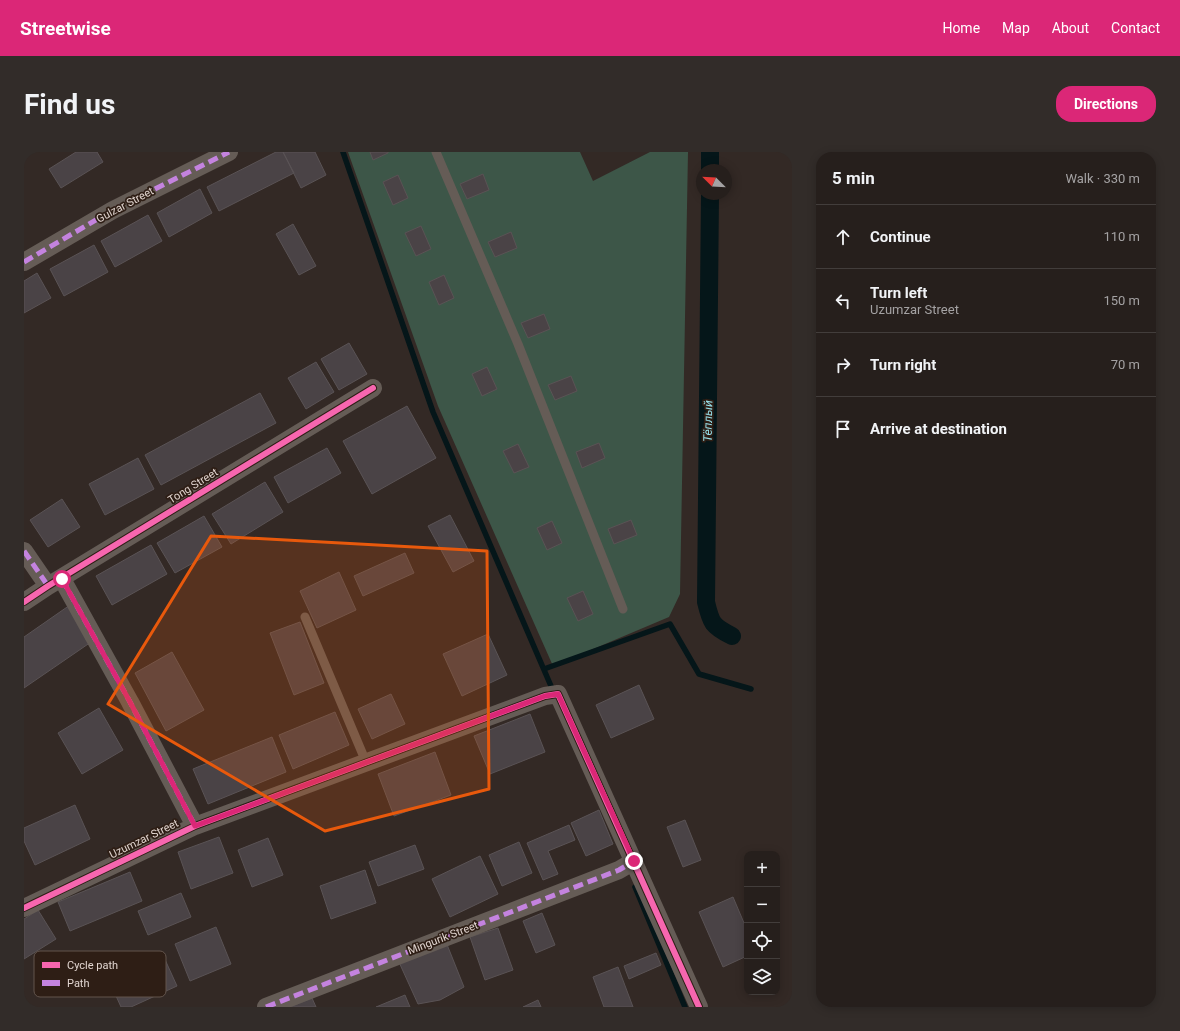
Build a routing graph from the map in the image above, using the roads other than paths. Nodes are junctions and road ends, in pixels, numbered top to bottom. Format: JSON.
{"nodes":[{"id":1,"x":230,"y":152,"type":"edge"},
{"id":2,"x":436,"y":152,"type":"edge"},
{"id":3,"x":24,"y":262,"type":"edge"},
{"id":4,"x":373,"y":388,"type":"dead end"},
{"id":5,"x":24,"y":551,"type":"edge"},
{"id":6,"x":55,"y":583,"type":"junction"},
{"id":7,"x":24,"y":602,"type":"edge"},
{"id":8,"x":623,"y":609,"type":"dead end"},
{"id":9,"x":306,"y":617,"type":"dead end"},
{"id":10,"x":366,"y":762,"type":"junction"},
{"id":11,"x":195,"y":826,"type":"junction"},
{"id":12,"x":626,"y":865,"type":"junction"},
{"id":13,"x":24,"y":908,"type":"edge"},
{"id":14,"x":266,"y":1007,"type":"edge"},
{"id":15,"x":699,"y":1007,"type":"edge"}],
"edges":[{"from":1,"to":3,"type":"street","name":"Gulzar Street"},
{"from":2,"to":8,"type":"lane"},
{"from":4,"to":6,"type":"street","name":"Tong Street"},
{"from":5,"to":6,"type":"street"},
{"from":6,"to":7,"type":"street","name":"Tong Street"},
{"from":6,"to":11,"type":"street"},
{"from":9,"to":10,"type":"lane"},
{"from":10,"to":11,"type":"street","name":"Uzumzar Street"},
{"from":10,"to":12,"type":"street","name":"Uzumzar Street"},
{"from":11,"to":13,"type":"street","name":"Uzumzar Street"},
{"from":12,"to":14,"type":"street","name":"Mingurik Street"},
{"from":12,"to":15,"type":"street"}]}
